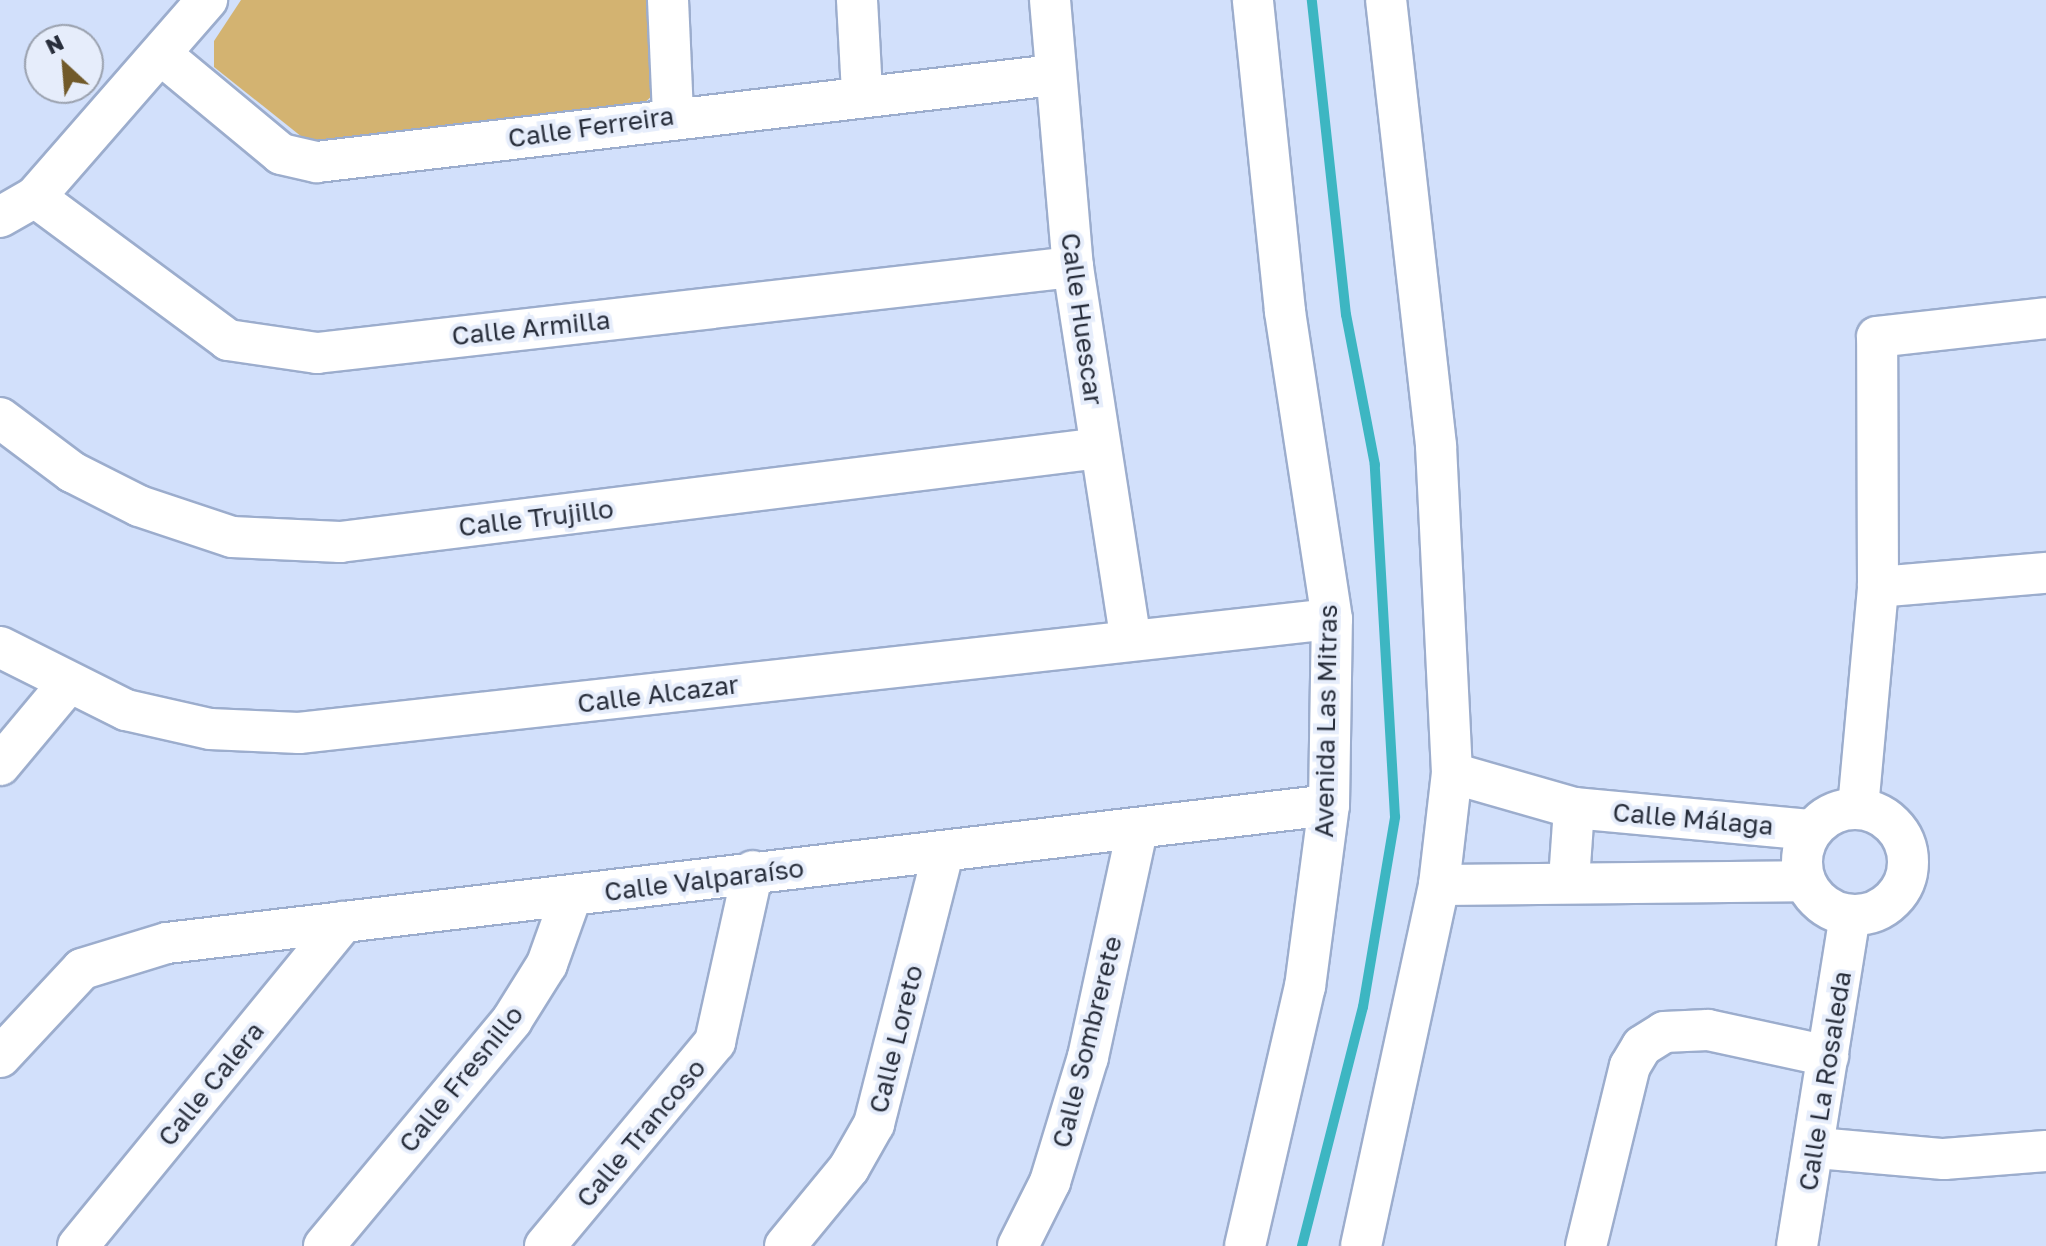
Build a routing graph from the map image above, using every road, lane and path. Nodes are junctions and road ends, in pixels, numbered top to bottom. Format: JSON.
{"nodes":[{"id":1,"x":207,"y":0,"type":"edge"},
{"id":2,"x":668,"y":0,"type":"edge"},
{"id":3,"x":857,"y":0,"type":"edge"},
{"id":4,"x":1050,"y":0,"type":"edge"},
{"id":5,"x":1253,"y":0,"type":"edge"},
{"id":6,"x":1386,"y":0,"type":"edge"},
{"id":7,"x":163,"y":56,"type":"junction"},
{"id":8,"x":1053,"y":75,"type":"junction"},
{"id":9,"x":862,"y":93,"type":"junction"},
{"id":10,"x":673,"y":115,"type":"junction"},
{"id":11,"x":35,"y":197,"type":"junction"},
{"id":12,"x":0,"y":217,"type":"edge"},
{"id":13,"x":1073,"y":267,"type":"junction"},
{"id":14,"x":2046,"y":318,"type":"edge"},
{"id":15,"x":0,"y":418,"type":"edge"},
{"id":16,"x":1100,"y":448,"type":"junction"},
{"id":17,"x":2046,"y":573,"type":"edge"},
{"id":18,"x":1878,"y":587,"type":"junction"},
{"id":19,"x":1332,"y":619,"type":"junction"},
{"id":20,"x":1130,"y":636,"type":"junction"},
{"id":21,"x":0,"y":647,"type":"edge"},
{"id":22,"x":67,"y":685,"type":"junction"},
{"id":23,"x":0,"y":765,"type":"edge"},
{"id":24,"x":1452,"y":773,"type":"junction"},
{"id":25,"x":1329,"y":805,"type":"junction"},
{"id":26,"x":1574,"y":808,"type":"junction"},
{"id":27,"x":1858,"y":808,"type":"junction"},
{"id":28,"x":1812,"y":830,"type":"junction"},
{"id":29,"x":1137,"y":831,"type":"junction"},
{"id":30,"x":943,"y":854,"type":"junction"},
{"id":31,"x":753,"y":871,"type":"junction"},
{"id":32,"x":1569,"y":880,"type":"junction"},
{"id":33,"x":1805,"y":881,"type":"junction"},
{"id":34,"x":1439,"y":885,"type":"junction"},
{"id":35,"x":571,"y":897,"type":"junction"},
{"id":36,"x":1850,"y":916,"type":"junction"},
{"id":37,"x":343,"y":922,"type":"junction"},
{"id":38,"x":1828,"y":1056,"type":"junction"},
{"id":39,"x":0,"y":1057,"type":"edge"},
{"id":40,"x":1817,"y":1148,"type":"junction"},
{"id":41,"x":2046,"y":1151,"type":"edge"},
{"id":42,"x":78,"y":1246,"type":"edge"},
{"id":43,"x":324,"y":1246,"type":"edge"},
{"id":44,"x":545,"y":1246,"type":"edge"},
{"id":45,"x":785,"y":1246,"type":"edge"},
{"id":46,"x":1018,"y":1246,"type":"edge"},
{"id":47,"x":1245,"y":1246,"type":"edge"},
{"id":48,"x":1361,"y":1246,"type":"edge"},
{"id":49,"x":1586,"y":1246,"type":"edge"},
{"id":50,"x":1797,"y":1246,"type":"edge"}],
"edges":[{"from":1,"to":7,"type":"street"},
{"from":2,"to":10,"type":"street"},
{"from":3,"to":9,"type":"street"},
{"from":4,"to":8,"type":"street","name":"Calle Huescar"},
{"from":5,"to":19,"type":"street","name":"Avenida Las Mitras"},
{"from":6,"to":24,"type":"street"},
{"from":7,"to":10,"type":"street","name":"Calle Ferreira"},
{"from":7,"to":11,"type":"street"},
{"from":8,"to":9,"type":"street","name":"Calle Ferreira"},
{"from":8,"to":13,"type":"street","name":"Calle Huescar"},
{"from":9,"to":10,"type":"street","name":"Calle Ferreira"},
{"from":11,"to":12,"type":"street"},
{"from":11,"to":13,"type":"street","name":"Calle Armilla"},
{"from":13,"to":16,"type":"street","name":"Calle Huescar"},
{"from":14,"to":18,"type":"street"},
{"from":15,"to":16,"type":"street","name":"Calle Trujillo"},
{"from":16,"to":20,"type":"street","name":"Calle Huescar"},
{"from":17,"to":18,"type":"street"},
{"from":18,"to":27,"type":"street"},
{"from":19,"to":20,"type":"street","name":"Calle Alcazar"},
{"from":19,"to":25,"type":"street","name":"Avenida Las Mitras"},
{"from":20,"to":22,"type":"street","name":"Calle Alcazar"},
{"from":21,"to":22,"type":"street","name":"Calle Alcazar"},
{"from":22,"to":23,"type":"street"},
{"from":24,"to":26,"type":"street","name":"Calle Málaga"},
{"from":24,"to":34,"type":"street"},
{"from":25,"to":29,"type":"street","name":"Calle Valparaíso"},
{"from":25,"to":47,"type":"street","name":"Avenida Las Mitras"},
{"from":26,"to":28,"type":"street","name":"Calle Málaga"},
{"from":26,"to":32,"type":"street","name":"Calle Málaga"},
{"from":27,"to":28,"type":"street"},
{"from":27,"to":36,"type":"street"},
{"from":28,"to":33,"type":"street"},
{"from":29,"to":30,"type":"street","name":"Calle Valparaíso"},
{"from":29,"to":46,"type":"street","name":"Calle Sombrerete"},
{"from":30,"to":31,"type":"street","name":"Calle Valparaíso"},
{"from":30,"to":45,"type":"street","name":"Calle Loreto"},
{"from":31,"to":35,"type":"street","name":"Calle Valparaíso"},
{"from":31,"to":44,"type":"street","name":"Calle Trancoso"},
{"from":32,"to":33,"type":"street"},
{"from":32,"to":34,"type":"street"},
{"from":33,"to":36,"type":"street"},
{"from":34,"to":48,"type":"street"},
{"from":35,"to":37,"type":"street","name":"Calle Valparaíso"},
{"from":35,"to":43,"type":"street","name":"Calle Fresnillo"},
{"from":36,"to":38,"type":"street","name":"Calle La Rosaleda"},
{"from":37,"to":39,"type":"street","name":"Calle Valparaíso"},
{"from":37,"to":42,"type":"street","name":"Calle Calera"},
{"from":38,"to":40,"type":"street","name":"Calle La Rosaleda"},
{"from":38,"to":49,"type":"street"},
{"from":40,"to":41,"type":"street"},
{"from":40,"to":50,"type":"street","name":"Calle La Rosaleda"}]}
